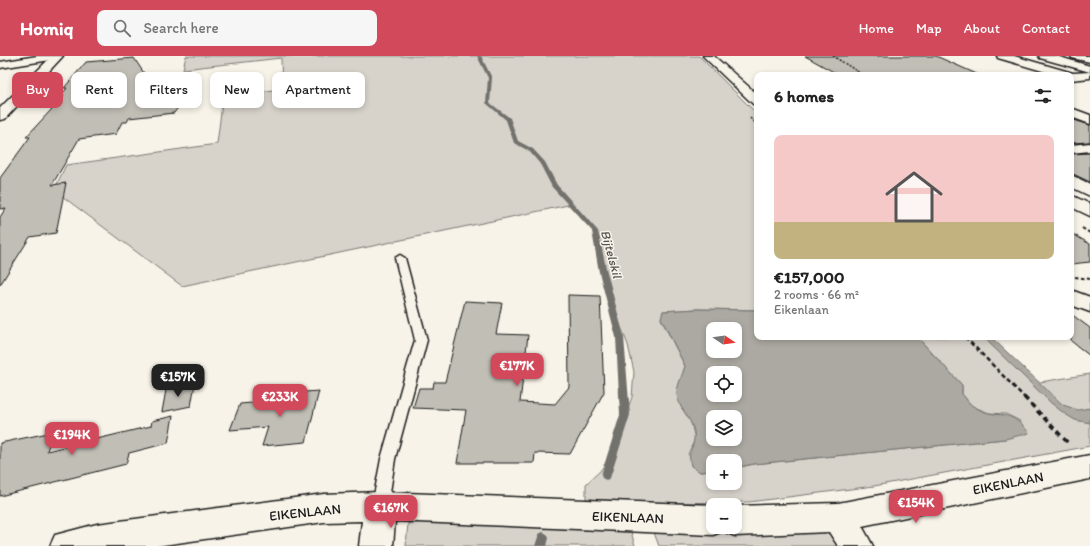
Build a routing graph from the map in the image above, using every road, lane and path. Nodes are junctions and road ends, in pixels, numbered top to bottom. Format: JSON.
{"nodes":[{"id":1,"x":58,"y":56,"type":"edge"},
{"id":2,"x":708,"y":56,"type":"edge"},
{"id":3,"x":833,"y":56,"type":"edge"},
{"id":4,"x":1002,"y":56,"type":"edge"},
{"id":5,"x":1044,"y":56,"type":"edge"},
{"id":6,"x":1076,"y":56,"type":"edge"},
{"id":7,"x":1090,"y":60,"type":"edge"},
{"id":8,"x":0,"y":65,"type":"edge"},
{"id":9,"x":1090,"y":69,"type":"edge"},
{"id":10,"x":858,"y":72,"type":"edge"},
{"id":11,"x":1056,"y":72,"type":"edge"},
{"id":12,"x":1090,"y":75,"type":"edge"},
{"id":13,"x":1074,"y":76,"type":"edge"},
{"id":14,"x":754,"y":98,"type":"edge"},
{"id":15,"x":1074,"y":113,"type":"edge"},
{"id":16,"x":0,"y":116,"type":"edge"},
{"id":17,"x":1090,"y":120,"type":"edge"},
{"id":18,"x":1090,"y":147,"type":"edge"},
{"id":19,"x":1074,"y":149,"type":"edge"},
{"id":20,"x":1074,"y":182,"type":"edge"},
{"id":21,"x":1090,"y":191,"type":"edge"},
{"id":22,"x":1074,"y":202,"type":"edge"},
{"id":23,"x":1090,"y":211,"type":"edge"},
{"id":24,"x":400,"y":258,"type":"dead end"},
{"id":25,"x":1074,"y":298,"type":"edge"},
{"id":26,"x":1090,"y":305,"type":"edge"},
{"id":27,"x":968,"y":340,"type":"edge"},
{"id":28,"x":1082,"y":458,"type":"edge"},
{"id":29,"x":380,"y":506,"type":"junction"},
{"id":30,"x":838,"y":517,"type":"junction"},
{"id":31,"x":706,"y":520,"type":"edge"},
{"id":32,"x":742,"y":521,"type":"edge"},
{"id":33,"x":67,"y":546,"type":"edge"},
{"id":34,"x":376,"y":546,"type":"edge"},
{"id":35,"x":856,"y":546,"type":"edge"}],
"edges":[{"from":1,"to":8,"type":"street"},
{"from":1,"to":16,"type":"street"},
{"from":2,"to":14,"type":"street"},
{"from":3,"to":10,"type":"path"},
{"from":4,"to":11,"type":"street"},
{"from":5,"to":9,"type":"street"},
{"from":6,"to":7,"type":"street"},
{"from":12,"to":13,"type":"street"},
{"from":15,"to":17,"type":"street"},
{"from":18,"to":19,"type":"street"},
{"from":20,"to":21,"type":"street"},
{"from":22,"to":23,"type":"street"},
{"from":24,"to":29,"type":"lane"},
{"from":25,"to":26,"type":"street"},
{"from":27,"to":28,"type":"path"},
{"from":28,"to":30,"type":"street","name":"EIKENLAAN"},
{"from":29,"to":31,"type":"street","name":"EIKENLAAN"},
{"from":29,"to":33,"type":"street","name":"EIKENLAAN"},
{"from":29,"to":34,"type":"street"},
{"from":30,"to":32,"type":"street","name":"EIKENLAAN"},
{"from":30,"to":35,"type":"street"}]}
